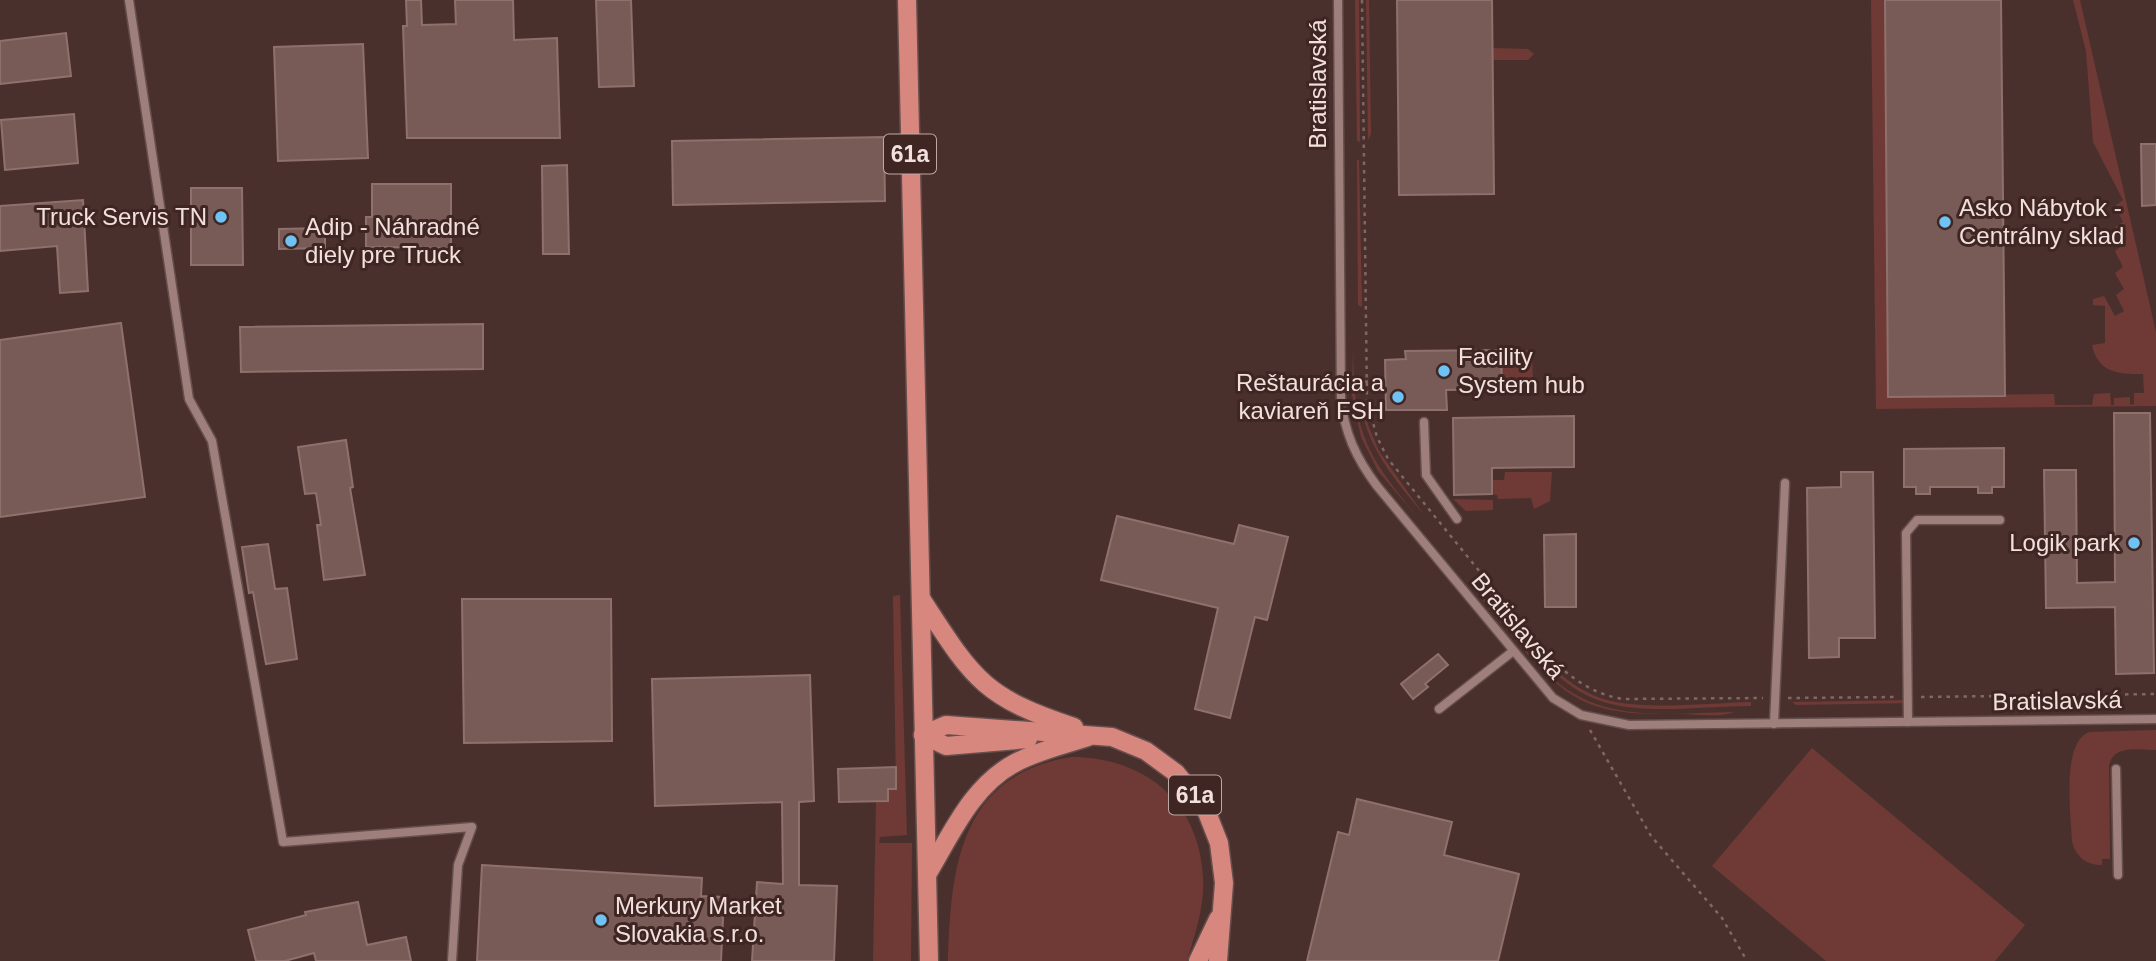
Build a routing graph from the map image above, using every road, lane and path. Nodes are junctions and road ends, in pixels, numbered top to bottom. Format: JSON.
{"nodes":[{"id":1,"x":129,"y":0,"type":"edge"},
{"id":2,"x":907,"y":0,"type":"edge"},
{"id":3,"x":1362,"y":0,"type":"edge"},
{"id":4,"x":1337,"y":2,"type":"edge"},
{"id":5,"x":1356,"y":382,"type":"dead end"},
{"id":6,"x":1367,"y":382,"type":"junction"},
{"id":7,"x":1386,"y":382,"type":"dead end"},
{"id":8,"x":1424,"y":422,"type":"dead end"},
{"id":9,"x":1785,"y":484,"type":"dead end"},
{"id":10,"x":1457,"y":519,"type":"dead end"},
{"id":11,"x":2000,"y":520,"type":"dead end"},
{"id":12,"x":922,"y":600,"type":"junction"},
{"id":13,"x":1512,"y":652,"type":"junction"},
{"id":14,"x":2156,"y":694,"type":"edge"},
{"id":15,"x":1908,"y":697,"type":"junction"},
{"id":16,"x":1774,"y":698,"type":"junction"},
{"id":17,"x":1439,"y":709,"type":"dead end"},
{"id":18,"x":1581,"y":715,"type":"junction"},
{"id":19,"x":2156,"y":719,"type":"edge"},
{"id":20,"x":1908,"y":722,"type":"junction"},
{"id":21,"x":1774,"y":724,"type":"junction"},
{"id":22,"x":1098,"y":734,"type":"junction"},
{"id":23,"x":923,"y":735,"type":"junction"},
{"id":24,"x":2116,"y":769,"type":"dead end"},
{"id":25,"x":928,"y":873,"type":"junction"},
{"id":26,"x":2118,"y":875,"type":"dead end"},
{"id":27,"x":1224,"y":907,"type":"junction"},
{"id":28,"x":452,"y":961,"type":"edge"},
{"id":29,"x":929,"y":961,"type":"edge"},
{"id":30,"x":1198,"y":961,"type":"edge"},
{"id":31,"x":1210,"y":961,"type":"edge"},
{"id":32,"x":1218,"y":961,"type":"edge"},
{"id":33,"x":1231,"y":961,"type":"edge"},
{"id":34,"x":1747,"y":961,"type":"edge"}],
"edges":[{"from":1,"to":28,"type":"lane"},
{"from":2,"to":12,"type":"main road","number":"61a"},
{"from":3,"to":6,"type":"path"},
{"from":4,"to":13,"type":"lane","name":"Bratislavská"},
{"from":5,"to":6,"type":"path"},
{"from":6,"to":7,"type":"path"},
{"from":6,"to":16,"type":"path"},
{"from":8,"to":10,"type":"lane"},
{"from":9,"to":16,"type":"lane"},
{"from":11,"to":15,"type":"lane"},
{"from":12,"to":22,"type":"main road","number":"61a"},
{"from":12,"to":23,"type":"main road","number":"61a"},
{"from":13,"to":17,"type":"lane"},
{"from":13,"to":18,"type":"lane","name":"Bratislavská"},
{"from":14,"to":15,"type":"path"},
{"from":15,"to":16,"type":"path"},
{"from":15,"to":20,"type":"lane"},
{"from":16,"to":21,"type":"lane"},
{"from":18,"to":21,"type":"lane","name":"Bratislavská"},
{"from":18,"to":34,"type":"path"},
{"from":19,"to":20,"type":"lane","name":"Bratislavská"},
{"from":20,"to":21,"type":"lane","name":"Bratislavská"},
{"from":22,"to":23,"type":"main road","number":"61a"},
{"from":22,"to":25,"type":"main road"},
{"from":22,"to":27,"type":"main road","number":"61a"},
{"from":23,"to":25,"type":"main road","number":"61a"},
{"from":24,"to":26,"type":"lane"},
{"from":25,"to":29,"type":"main road","number":"61a"},
{"from":27,"to":30,"type":"main road"},
{"from":27,"to":31,"type":"main road","number":"61a"},
{"from":27,"to":32,"type":"main road","number":"61a"},
{"from":27,"to":33,"type":"main road","number":"61a"}]}
